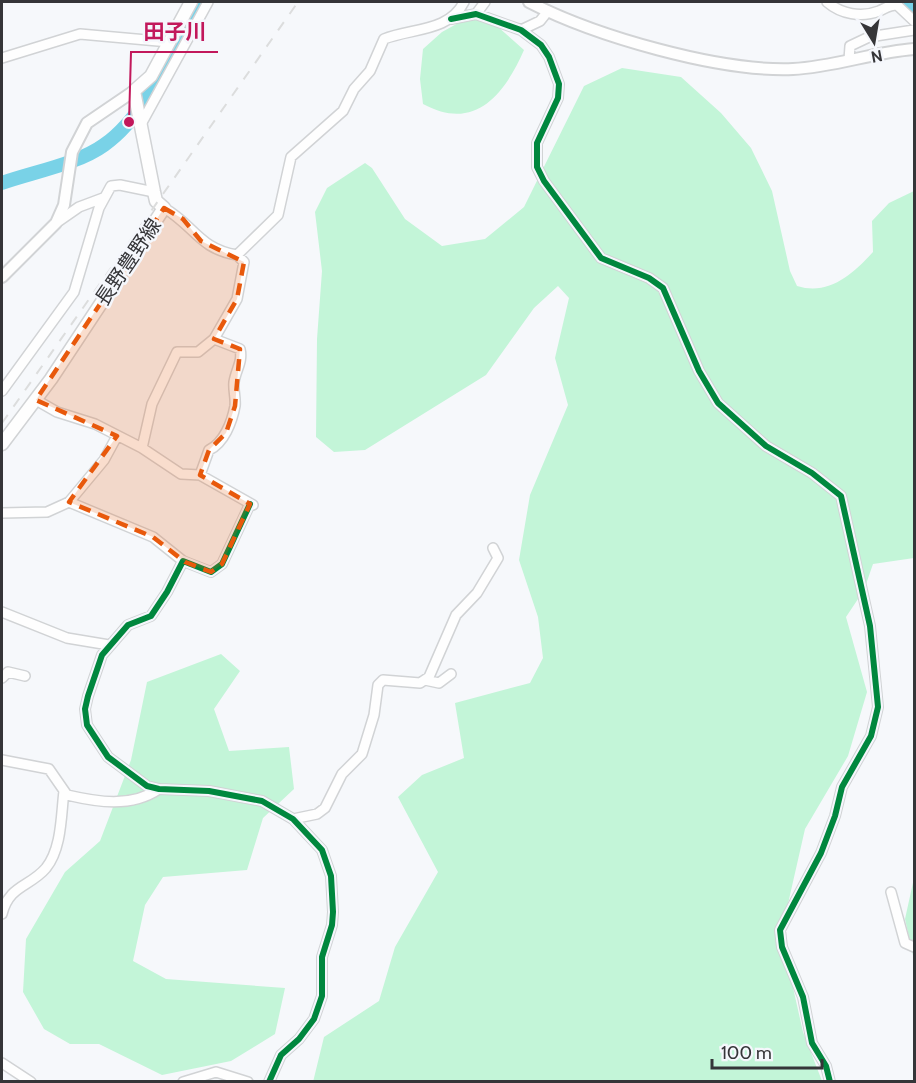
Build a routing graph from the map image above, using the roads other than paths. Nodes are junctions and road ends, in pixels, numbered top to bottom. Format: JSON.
{"nodes":[{"id":1,"x":191,"y":2,"type":"edge"},
{"id":2,"x":208,"y":2,"type":"edge"},
{"id":3,"x":464,"y":2,"type":"edge"},
{"id":4,"x":485,"y":2,"type":"edge"},
{"id":5,"x":529,"y":2,"type":"edge"},
{"id":6,"x":827,"y":2,"type":"edge"},
{"id":7,"x":548,"y":11,"type":"junction"},
{"id":8,"x":476,"y":14,"type":"junction"},
{"id":9,"x":451,"y":19,"type":"junction"},
{"id":10,"x":915,"y":21,"type":"edge"},
{"id":11,"x":521,"y":30,"type":"junction"},
{"id":12,"x":915,"y":30,"type":"edge"},
{"id":13,"x":170,"y":42,"type":"junction"},
{"id":14,"x":915,"y":49,"type":"edge"},
{"id":15,"x":2,"y":58,"type":"edge"},
{"id":16,"x":849,"y":60,"type":"junction"},
{"id":17,"x":134,"y":91,"type":"junction"},
{"id":18,"x":140,"y":124,"type":"junction"},
{"id":19,"x":154,"y":192,"type":"junction"},
{"id":20,"x":103,"y":198,"type":"junction"},
{"id":21,"x":164,"y":208,"type":"junction"},
{"id":22,"x":56,"y":223,"type":"junction"},
{"id":23,"x":237,"y":255,"type":"junction"},
{"id":24,"x":2,"y":277,"type":"edge"},
{"id":25,"x":214,"y":339,"type":"junction"},
{"id":26,"x":2,"y":391,"type":"edge"},
{"id":27,"x":36,"y":400,"type":"junction"},
{"id":28,"x":117,"y":436,"type":"junction"},
{"id":29,"x":2,"y":444,"type":"edge"},
{"id":30,"x":142,"y":448,"type":"junction"},
{"id":31,"x":200,"y":475,"type":"junction"},
{"id":32,"x":69,"y":502,"type":"junction"},
{"id":33,"x":2,"y":513,"type":"edge"},
{"id":34,"x":493,"y":548,"type":"dead end"},
{"id":35,"x":183,"y":561,"type":"junction"},
{"id":36,"x":2,"y":612,"type":"edge"},
{"id":37,"x":109,"y":645,"type":"junction"},
{"id":38,"x":451,"y":674,"type":"dead end"},
{"id":39,"x":25,"y":676,"type":"dead end"},
{"id":40,"x":2,"y":678,"type":"edge"},
{"id":41,"x":425,"y":680,"type":"junction"},
{"id":42,"x":2,"y":760,"type":"edge"},
{"id":43,"x":159,"y":789,"type":"junction"},
{"id":44,"x":64,"y":791,"type":"junction"},
{"id":45,"x":293,"y":819,"type":"junction"},
{"id":46,"x":891,"y":892,"type":"dead end"},
{"id":47,"x":2,"y":914,"type":"edge"},
{"id":48,"x":915,"y":947,"type":"edge"},
{"id":49,"x":2,"y":1064,"type":"edge"},
{"id":50,"x":31,"y":1082,"type":"edge"},
{"id":51,"x":183,"y":1082,"type":"edge"},
{"id":52,"x":248,"y":1082,"type":"edge"},
{"id":53,"x":269,"y":1082,"type":"edge"},
{"id":54,"x":830,"y":1082,"type":"edge"}],
"edges":[{"from":1,"to":13,"type":"main road"},
{"from":2,"to":18,"type":"street"},
{"from":3,"to":9,"type":"street"},
{"from":4,"to":8,"type":"street"},
{"from":5,"to":7,"type":"street"},
{"from":6,"to":10,"type":"street"},
{"from":7,"to":11,"type":"street"},
{"from":7,"to":16,"type":"street"},
{"from":8,"to":9,"type":"street"},
{"from":8,"to":11,"type":"street"},
{"from":9,"to":23,"type":"street"},
{"from":11,"to":54,"type":"street"},
{"from":12,"to":16,"type":"street"},
{"from":13,"to":15,"type":"street"},
{"from":13,"to":17,"type":"main road"},
{"from":14,"to":16,"type":"street"},
{"from":17,"to":18,"type":"main road","name":"長野豊野線"},
{"from":17,"to":22,"type":"street"},
{"from":18,"to":19,"type":"main road","name":"長野豊野線"},
{"from":19,"to":20,"type":"street"},
{"from":19,"to":21,"type":"main road","name":"長野豊野線"},
{"from":20,"to":22,"type":"street"},
{"from":20,"to":26,"type":"street"},
{"from":21,"to":23,"type":"street"},
{"from":21,"to":27,"type":"main road","name":"長野豊野線"},
{"from":22,"to":24,"type":"street"},
{"from":23,"to":25,"type":"street"},
{"from":25,"to":30,"type":"street"},
{"from":25,"to":31,"type":"street"},
{"from":27,"to":28,"type":"street"},
{"from":27,"to":29,"type":"main road","name":"長野豊野線"},
{"from":28,"to":30,"type":"street"},
{"from":28,"to":32,"type":"street"},
{"from":30,"to":31,"type":"street"},
{"from":31,"to":35,"type":"street"},
{"from":32,"to":33,"type":"street"},
{"from":32,"to":35,"type":"street"},
{"from":34,"to":41,"type":"street"},
{"from":35,"to":37,"type":"street"},
{"from":36,"to":37,"type":"street"},
{"from":37,"to":43,"type":"street"},
{"from":38,"to":41,"type":"street"},
{"from":39,"to":40,"type":"street"},
{"from":41,"to":45,"type":"street"},
{"from":42,"to":44,"type":"street"},
{"from":43,"to":44,"type":"street"},
{"from":43,"to":45,"type":"street"},
{"from":44,"to":47,"type":"street"},
{"from":45,"to":53,"type":"street"},
{"from":46,"to":48,"type":"street"},
{"from":49,"to":50,"type":"street"},
{"from":51,"to":52,"type":"street"}]}
